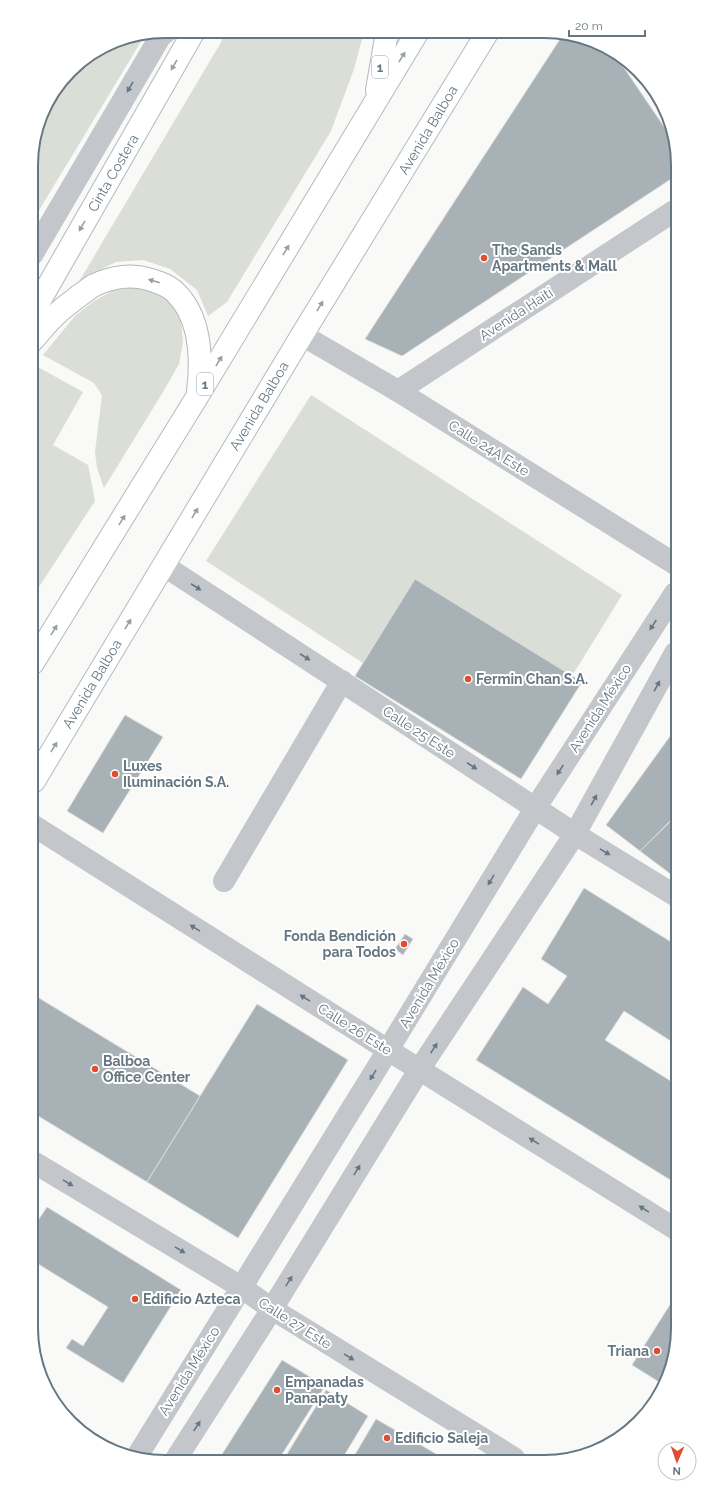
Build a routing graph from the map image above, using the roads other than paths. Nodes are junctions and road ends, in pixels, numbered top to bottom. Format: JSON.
{"nodes":[{"id":1,"x":159,"y":38,"type":"edge"},
{"id":2,"x":190,"y":38,"type":"edge"},
{"id":3,"x":385,"y":38,"type":"edge"},
{"id":4,"x":414,"y":38,"type":"edge"},
{"id":5,"x":484,"y":38,"type":"edge"},
{"id":6,"x":374,"y":103,"type":"junction"},
{"id":7,"x":671,"y":213,"type":"edge"},
{"id":8,"x":38,"y":245,"type":"edge"},
{"id":9,"x":38,"y":304,"type":"edge"},
{"id":10,"x":38,"y":335,"type":"edge"},
{"id":11,"x":302,"y":335,"type":"junction"},
{"id":12,"x":398,"y":391,"type":"junction"},
{"id":13,"x":197,"y":397,"type":"junction"},
{"id":14,"x":671,"y":562,"type":"edge"},
{"id":15,"x":163,"y":565,"type":"junction"},
{"id":16,"x":671,"y":599,"type":"edge"},
{"id":17,"x":38,"y":655,"type":"edge"},
{"id":18,"x":671,"y":660,"type":"edge"},
{"id":19,"x":342,"y":682,"type":"junction"},
{"id":20,"x":38,"y":774,"type":"edge"},
{"id":21,"x":536,"y":807,"type":"junction"},
{"id":22,"x":38,"y":829,"type":"edge"},
{"id":23,"x":575,"y":834,"type":"junction"},
{"id":24,"x":224,"y":881,"type":"dead end"},
{"id":25,"x":671,"y":893,"type":"edge"},
{"id":26,"x":388,"y":1050,"type":"junction"},
{"id":27,"x":419,"y":1070,"type":"junction"},
{"id":28,"x":38,"y":1165,"type":"edge"},
{"id":29,"x":671,"y":1226,"type":"edge"},
{"id":30,"x":241,"y":1287,"type":"junction"},
{"id":31,"x":272,"y":1309,"type":"junction"},
{"id":32,"x":139,"y":1453,"type":"edge"},
{"id":33,"x":179,"y":1455,"type":"edge"},
{"id":34,"x":509,"y":1455,"type":"edge"}],
"edges":[{"from":1,"to":8,"type":"street","one_way":true},
{"from":2,"to":9,"type":"main road","name":"Cinta Costera","one_way":true},
{"from":3,"to":6,"type":"main road","number":"1"},
{"from":6,"to":4,"type":"main road","one_way":true},
{"from":11,"to":5,"type":"main road","name":"Avenida Balboa","one_way":true},
{"from":13,"to":6,"type":"main road","number":"1","one_way":true},
{"from":7,"to":12,"type":"street","name":"Avenida Haití"},
{"from":13,"to":10,"type":"main road","one_way":true},
{"from":11,"to":12,"type":"street","name":"Calle 24A Este"},
{"from":15,"to":11,"type":"main road","name":"Avenida Balboa","one_way":true},
{"from":12,"to":14,"type":"street","name":"Calle 24A Este"},
{"from":17,"to":13,"type":"main road","number":"1","one_way":true},
{"from":15,"to":19,"type":"street","name":"Calle 25 Este","one_way":true},
{"from":20,"to":15,"type":"main road","name":"Avenida Balboa","one_way":true},
{"from":16,"to":21,"type":"street","name":"Avenida México","one_way":true},
{"from":23,"to":18,"type":"street","one_way":true},
{"from":19,"to":21,"type":"street","name":"Calle 25 Este","one_way":true},
{"from":19,"to":24,"type":"street"},
{"from":21,"to":23,"type":"street","name":"Calle 25 Este"},
{"from":21,"to":26,"type":"street","name":"Avenida México","one_way":true},
{"from":26,"to":22,"type":"street","name":"Calle 26 Este","one_way":true},
{"from":23,"to":25,"type":"street","name":"Calle 25 Este","one_way":true},
{"from":27,"to":23,"type":"street","one_way":true},
{"from":26,"to":27,"type":"street","name":"Calle 26 Este"},
{"from":26,"to":30,"type":"street","name":"Avenida México","one_way":true},
{"from":29,"to":27,"type":"street","name":"Calle 26 Este","one_way":true},
{"from":31,"to":27,"type":"street","one_way":true},
{"from":28,"to":30,"type":"street","name":"Calle 27 Este","one_way":true},
{"from":30,"to":31,"type":"street","name":"Calle 27 Este"},
{"from":30,"to":32,"type":"street","name":"Avenida México"},
{"from":33,"to":31,"type":"street","one_way":true},
{"from":31,"to":34,"type":"street","name":"Calle 27 Este","one_way":true}]}
